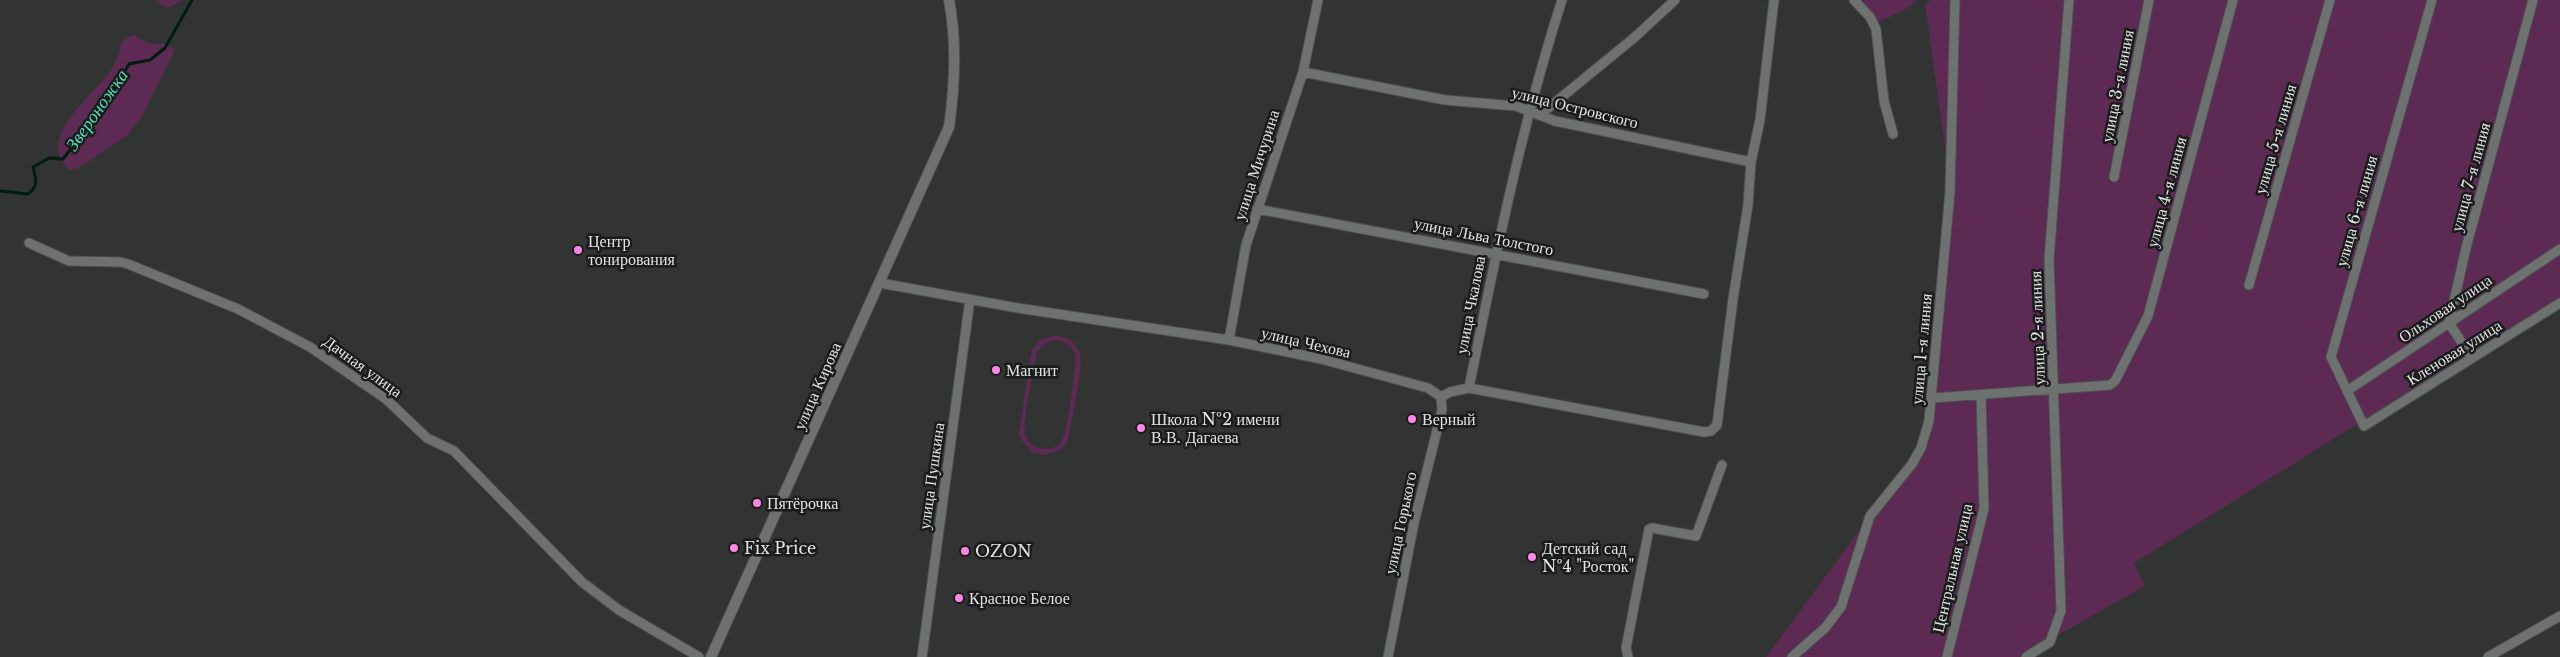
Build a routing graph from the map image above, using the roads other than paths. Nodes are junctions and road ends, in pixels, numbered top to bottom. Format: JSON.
{"nodes":[{"id":1,"x":949,"y":0,"type":"edge"},
{"id":2,"x":1318,"y":0,"type":"edge"},
{"id":3,"x":1562,"y":0,"type":"edge"},
{"id":4,"x":1675,"y":0,"type":"edge"},
{"id":5,"x":1774,"y":0,"type":"edge"},
{"id":6,"x":1854,"y":0,"type":"edge"},
{"id":7,"x":1955,"y":0,"type":"edge"},
{"id":8,"x":2069,"y":0,"type":"edge"},
{"id":9,"x":2149,"y":0,"type":"edge"},
{"id":10,"x":2233,"y":0,"type":"edge"},
{"id":11,"x":2330,"y":0,"type":"edge"},
{"id":12,"x":2432,"y":0,"type":"edge"},
{"id":13,"x":2533,"y":0,"type":"edge"},
{"id":14,"x":1303,"y":72,"type":"junction"},
{"id":15,"x":1530,"y":111,"type":"junction"},
{"id":16,"x":1541,"y":114,"type":"junction"},
{"id":17,"x":1894,"y":134,"type":"dead end"},
{"id":18,"x":1751,"y":162,"type":"junction"},
{"id":19,"x":2114,"y":177,"type":"dead end"},
{"id":20,"x":1257,"y":209,"type":"junction"},
{"id":21,"x":29,"y":243,"type":"dead end"},
{"id":22,"x":2560,"y":249,"type":"edge"},
{"id":23,"x":1496,"y":254,"type":"junction"},
{"id":24,"x":880,"y":283,"type":"junction"},
{"id":25,"x":2249,"y":285,"type":"dead end"},
{"id":26,"x":1704,"y":294,"type":"dead end"},
{"id":27,"x":970,"y":299,"type":"junction"},
{"id":28,"x":2560,"y":303,"type":"edge"},
{"id":29,"x":2449,"y":323,"type":"junction"},
{"id":30,"x":1229,"y":340,"type":"junction"},
{"id":31,"x":2472,"y":358,"type":"junction"},
{"id":32,"x":1469,"y":388,"type":"junction"},
{"id":33,"x":2054,"y":389,"type":"junction"},
{"id":34,"x":2347,"y":391,"type":"junction"},
{"id":35,"x":1982,"y":395,"type":"junction"},
{"id":36,"x":1441,"y":397,"type":"junction"},
{"id":37,"x":1933,"y":398,"type":"junction"},
{"id":38,"x":2364,"y":426,"type":"joint"},
{"id":39,"x":1722,"y":465,"type":"dead end"},
{"id":40,"x":2560,"y":616,"type":"edge"},
{"id":41,"x":700,"y":657,"type":"edge"},
{"id":42,"x":711,"y":657,"type":"edge"},
{"id":43,"x":922,"y":657,"type":"edge"},
{"id":44,"x":1388,"y":657,"type":"edge"},
{"id":45,"x":1628,"y":657,"type":"edge"},
{"id":46,"x":1792,"y":657,"type":"edge"},
{"id":47,"x":1947,"y":657,"type":"edge"},
{"id":48,"x":2026,"y":657,"type":"edge"},
{"id":49,"x":2488,"y":657,"type":"edge"}],
"edges":[{"from":1,"to":24,"type":"street","name":"улица Кирова"},
{"from":2,"to":14,"type":"street","name":"улица Мичурина"},
{"from":3,"to":15,"type":"street","name":"улица Чкалова"},
{"from":4,"to":16,"type":"street"},
{"from":5,"to":18,"type":"street"},
{"from":6,"to":17,"type":"street"},
{"from":7,"to":37,"type":"street","name":"улица 1-я линия"},
{"from":8,"to":33,"type":"street","name":"улица 2-я линия"},
{"from":9,"to":19,"type":"street","name":"улица 3-я линия"},
{"from":10,"to":33,"type":"street","name":"улица 4-я линия"},
{"from":11,"to":25,"type":"street","name":"улица 5-я линия"},
{"from":12,"to":34,"type":"street","name":"улица 6-я линия"},
{"from":13,"to":29,"type":"street","name":"улица 7-я линия"},
{"from":14,"to":15,"type":"street","name":"улица Островского"},
{"from":14,"to":20,"type":"street","name":"улица Мичурина"},
{"from":15,"to":16,"type":"street","name":"улица Островского"},
{"from":15,"to":23,"type":"street","name":"улица Чкалова"},
{"from":16,"to":18,"type":"street","name":"улица Островского"},
{"from":18,"to":32,"type":"street"},
{"from":20,"to":23,"type":"street","name":"улица Льва Толстого"},
{"from":20,"to":30,"type":"street","name":"улица Мичурина"},
{"from":21,"to":41,"type":"street","name":"Дачная улица"},
{"from":22,"to":29,"type":"street","name":"Ольховая улица"},
{"from":23,"to":26,"type":"street","name":"улица Льва Толстого"},
{"from":23,"to":32,"type":"street","name":"улица Чкалова"},
{"from":24,"to":27,"type":"street","name":"улица Чехова"},
{"from":24,"to":42,"type":"street","name":"улица Кирова"},
{"from":27,"to":30,"type":"street","name":"улица Чехова"},
{"from":27,"to":43,"type":"street","name":"улица Пушкина"},
{"from":28,"to":31,"type":"street","name":"Кленовая улица"},
{"from":29,"to":31,"type":"street"},
{"from":29,"to":34,"type":"street","name":"Ольховая улица"},
{"from":30,"to":36,"type":"street","name":"улица Чехова"},
{"from":31,"to":38,"type":"street","name":"Кленовая улица"},
{"from":32,"to":36,"type":"street"},
{"from":33,"to":35,"type":"street"},
{"from":33,"to":48,"type":"street","name":"улица 2-я линия"},
{"from":34,"to":38,"type":"street","name":"улица 6-я линия"},
{"from":35,"to":37,"type":"street"},
{"from":35,"to":47,"type":"street","name":"Центральная улица"},
{"from":36,"to":44,"type":"street","name":"улица Горького"},
{"from":37,"to":46,"type":"street","name":"улица 1-я линия"},
{"from":39,"to":45,"type":"street"},
{"from":40,"to":49,"type":"street"}]}
